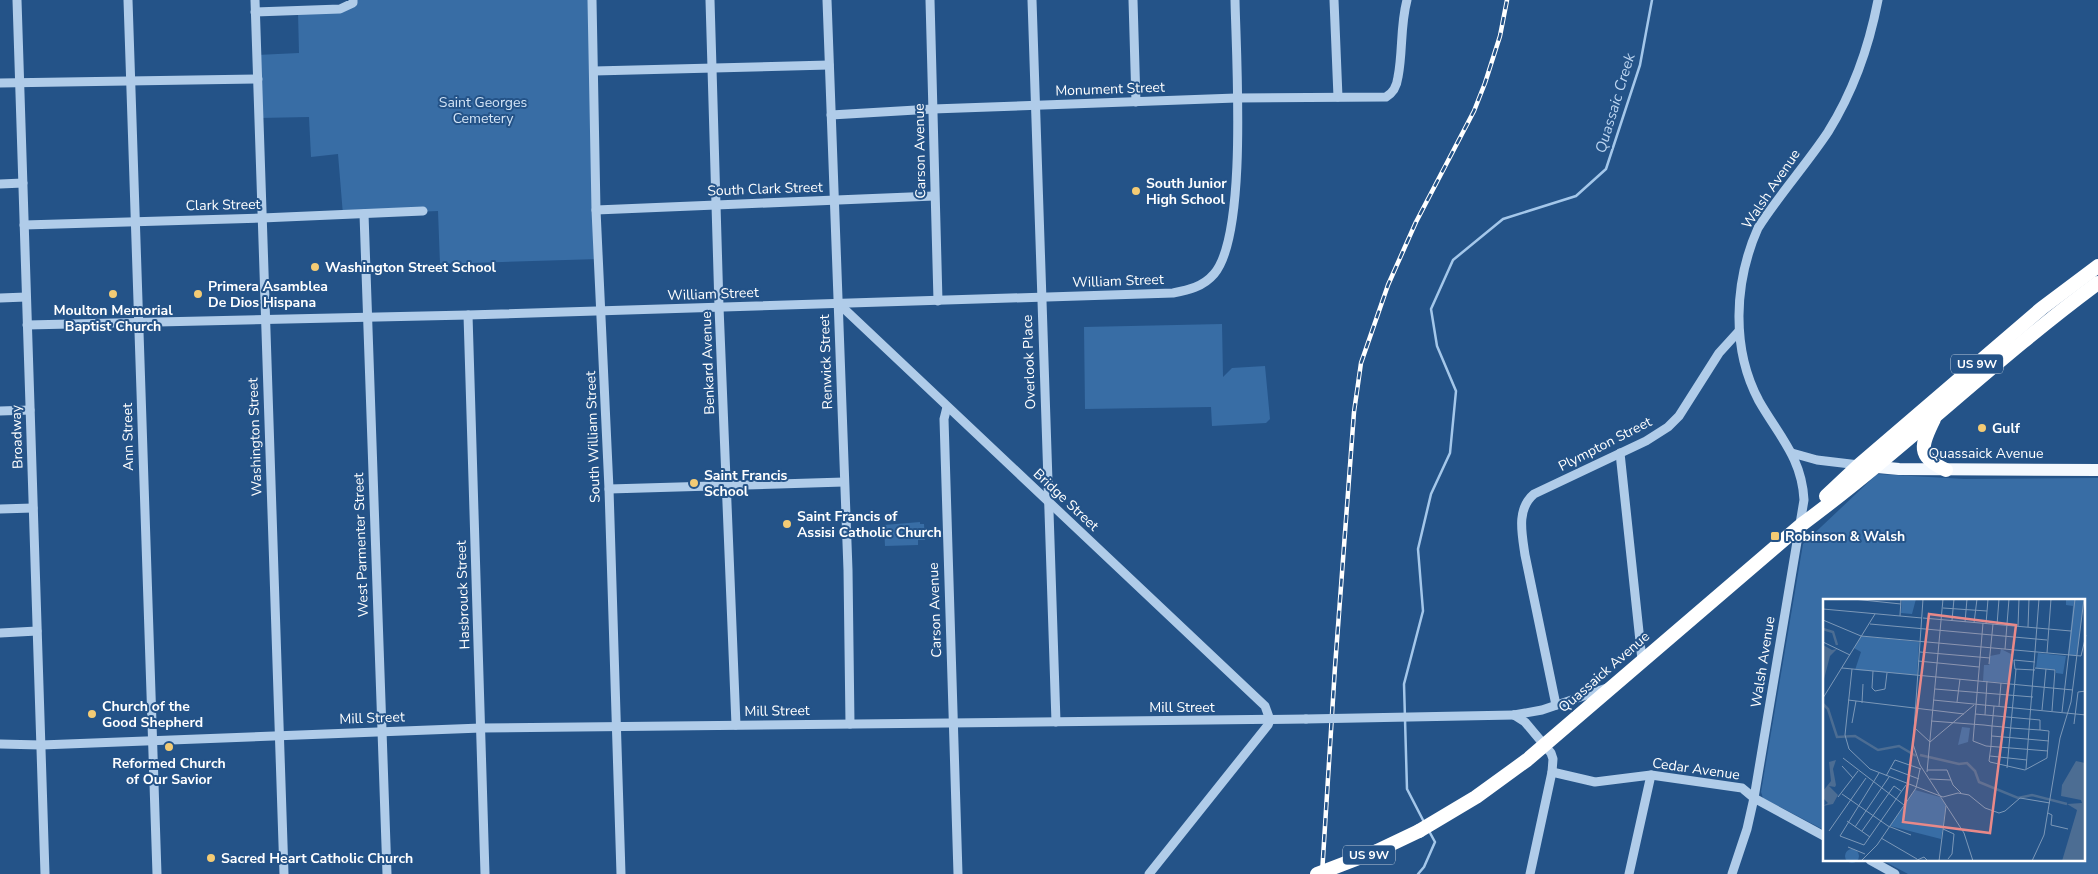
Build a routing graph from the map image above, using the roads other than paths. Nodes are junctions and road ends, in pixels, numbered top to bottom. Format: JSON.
{"nodes":[{"id":1,"x":17,"y":0,"type":"edge"},
{"id":2,"x":128,"y":0,"type":"edge"},
{"id":3,"x":255,"y":0,"type":"edge"},
{"id":4,"x":353,"y":0,"type":"edge"},
{"id":5,"x":592,"y":0,"type":"edge"},
{"id":6,"x":710,"y":0,"type":"edge"},
{"id":7,"x":827,"y":0,"type":"edge"},
{"id":8,"x":930,"y":0,"type":"edge"},
{"id":9,"x":1032,"y":0,"type":"edge"},
{"id":10,"x":1134,"y":0,"type":"edge"},
{"id":11,"x":1235,"y":0,"type":"edge"},
{"id":12,"x":1334,"y":0,"type":"edge"},
{"id":13,"x":1407,"y":0,"type":"edge"},
{"id":14,"x":1878,"y":0,"type":"edge"},
{"id":15,"x":255,"y":12,"type":"junction"},
{"id":16,"x":830,"y":65,"type":"junction"},
{"id":17,"x":712,"y":69,"type":"junction"},
{"id":18,"x":594,"y":71,"type":"junction"},
{"id":19,"x":258,"y":79,"type":"junction"},
{"id":20,"x":131,"y":81,"type":"junction"},
{"id":21,"x":19,"y":82,"type":"junction"},
{"id":22,"x":0,"y":83,"type":"edge"},
{"id":23,"x":1338,"y":97,"type":"junction"},
{"id":24,"x":1236,"y":98,"type":"junction"},
{"id":25,"x":1136,"y":102,"type":"junction"},
{"id":26,"x":1035,"y":106,"type":"junction"},
{"id":27,"x":933,"y":109,"type":"junction"},
{"id":28,"x":831,"y":116,"type":"junction"},
{"id":29,"x":23,"y":183,"type":"junction"},
{"id":30,"x":0,"y":184,"type":"edge"},
{"id":31,"x":934,"y":196,"type":"junction"},
{"id":32,"x":834,"y":200,"type":"junction"},
{"id":33,"x":717,"y":204,"type":"junction"},
{"id":34,"x":596,"y":210,"type":"junction"},
{"id":35,"x":423,"y":211,"type":"dead end"},
{"id":36,"x":364,"y":214,"type":"junction"},
{"id":37,"x":262,"y":218,"type":"junction"},
{"id":38,"x":135,"y":221,"type":"junction"},
{"id":39,"x":24,"y":225,"type":"junction"},
{"id":40,"x":2098,"y":266,"type":"edge"},
{"id":41,"x":2098,"y":283,"type":"edge"},
{"id":42,"x":26,"y":297,"type":"junction"},
{"id":43,"x":1041,"y":297,"type":"junction"},
{"id":44,"x":0,"y":298,"type":"edge"},
{"id":45,"x":938,"y":300,"type":"junction"},
{"id":46,"x":838,"y":304,"type":"junction"},
{"id":47,"x":719,"y":307,"type":"junction"},
{"id":48,"x":602,"y":310,"type":"junction"},
{"id":49,"x":468,"y":315,"type":"junction"},
{"id":50,"x":367,"y":316,"type":"junction"},
{"id":51,"x":266,"y":319,"type":"junction"},
{"id":52,"x":139,"y":322,"type":"junction"},
{"id":53,"x":27,"y":326,"type":"junction"},
{"id":54,"x":1739,"y":331,"type":"junction"},
{"id":55,"x":947,"y":407,"type":"junction"},
{"id":56,"x":30,"y":410,"type":"junction"},
{"id":57,"x":0,"y":411,"type":"edge"},
{"id":58,"x":1937,"y":414,"type":"junction"},
{"id":59,"x":1620,"y":452,"type":"junction"},
{"id":60,"x":1792,"y":453,"type":"junction"},
{"id":61,"x":1860,"y":465,"type":"junction"},
{"id":62,"x":1874,"y":467,"type":"junction"},
{"id":63,"x":1946,"y":470,"type":"junction"},
{"id":64,"x":2098,"y":470,"type":"edge"},
{"id":65,"x":844,"y":482,"type":"junction"},
{"id":66,"x":727,"y":485,"type":"junction"},
{"id":67,"x":609,"y":488,"type":"junction"},
{"id":68,"x":1049,"y":502,"type":"junction"},
{"id":69,"x":33,"y":508,"type":"junction"},
{"id":70,"x":0,"y":509,"type":"edge"},
{"id":71,"x":1801,"y":525,"type":"junction"},
{"id":72,"x":37,"y":631,"type":"junction"},
{"id":73,"x":0,"y":633,"type":"edge"},
{"id":74,"x":1642,"y":660,"type":"junction"},
{"id":75,"x":1614,"y":685,"type":"junction"},
{"id":76,"x":1556,"y":705,"type":"junction"},
{"id":77,"x":1514,"y":715,"type":"junction"},
{"id":78,"x":1270,"y":720,"type":"junction"},
{"id":79,"x":1056,"y":722,"type":"junction"},
{"id":80,"x":952,"y":723,"type":"junction"},
{"id":81,"x":850,"y":724,"type":"junction"},
{"id":82,"x":736,"y":725,"type":"junction"},
{"id":83,"x":617,"y":727,"type":"junction"},
{"id":84,"x":481,"y":728,"type":"junction"},
{"id":85,"x":381,"y":732,"type":"junction"},
{"id":86,"x":278,"y":735,"type":"junction"},
{"id":87,"x":153,"y":741,"type":"junction"},
{"id":88,"x":0,"y":744,"type":"edge"},
{"id":89,"x":41,"y":744,"type":"junction"},
{"id":90,"x":1544,"y":745,"type":"junction"},
{"id":91,"x":1552,"y":772,"type":"junction"},
{"id":92,"x":1651,"y":775,"type":"junction"},
{"id":93,"x":1754,"y":798,"type":"junction"},
{"id":94,"x":1823,"y":835,"type":"edge"},
{"id":95,"x":1874,"y":862,"type":"edge"},
{"id":96,"x":45,"y":874,"type":"edge"},
{"id":97,"x":157,"y":874,"type":"edge"},
{"id":98,"x":284,"y":874,"type":"edge"},
{"id":99,"x":386,"y":874,"type":"edge"},
{"id":100,"x":485,"y":874,"type":"edge"},
{"id":101,"x":620,"y":874,"type":"edge"},
{"id":102,"x":958,"y":874,"type":"edge"},
{"id":103,"x":1149,"y":874,"type":"edge"},
{"id":104,"x":1317,"y":874,"type":"edge"},
{"id":105,"x":1530,"y":874,"type":"edge"},
{"id":106,"x":1629,"y":874,"type":"edge"},
{"id":107,"x":1732,"y":874,"type":"edge"},
{"id":108,"x":1895,"y":874,"type":"edge"}],
"edges":[{"from":1,"to":21,"type":"street","name":"Broadway"},
{"from":2,"to":20,"type":"street","name":"Ann Street"},
{"from":3,"to":15,"type":"street","name":"Washington Street"},
{"from":4,"to":15,"type":"street"},
{"from":5,"to":18,"type":"street","name":"South William Street"},
{"from":6,"to":17,"type":"street","name":"Benkard Avenue"},
{"from":7,"to":16,"type":"street","name":"Renwick Street"},
{"from":8,"to":27,"type":"street","name":"Carson Avenue"},
{"from":9,"to":26,"type":"street","name":"Overlook Place"},
{"from":10,"to":25,"type":"street"},
{"from":11,"to":24,"type":"street","name":"William Street"},
{"from":12,"to":23,"type":"street"},
{"from":13,"to":23,"type":"street","name":"Monument Street"},
{"from":14,"to":54,"type":"street","name":"Walsh Avenue"},
{"from":15,"to":19,"type":"street","name":"Washington Street"},
{"from":16,"to":17,"type":"street"},
{"from":16,"to":28,"type":"street","name":"Renwick Street"},
{"from":17,"to":18,"type":"street"},
{"from":17,"to":33,"type":"street","name":"Benkard Avenue"},
{"from":18,"to":34,"type":"street","name":"South William Street"},
{"from":19,"to":20,"type":"street"},
{"from":19,"to":37,"type":"street","name":"Washington Street"},
{"from":20,"to":21,"type":"street"},
{"from":20,"to":38,"type":"street","name":"Ann Street"},
{"from":21,"to":22,"type":"street"},
{"from":21,"to":29,"type":"street","name":"Broadway"},
{"from":23,"to":24,"type":"street","name":"Monument Street"},
{"from":24,"to":25,"type":"street","name":"Monument Street"},
{"from":24,"to":43,"type":"street","name":"William Street"},
{"from":25,"to":26,"type":"street","name":"Monument Street"},
{"from":26,"to":27,"type":"street","name":"Monument Street"},
{"from":26,"to":43,"type":"street","name":"Overlook Place"},
{"from":27,"to":28,"type":"street","name":"Monument Street"},
{"from":27,"to":31,"type":"street","name":"Carson Avenue"},
{"from":28,"to":32,"type":"street","name":"Renwick Street"},
{"from":29,"to":30,"type":"street"},
{"from":29,"to":39,"type":"street","name":"Broadway"},
{"from":31,"to":32,"type":"street","name":"South Clark Street"},
{"from":31,"to":45,"type":"street","name":"Carson Avenue"},
{"from":32,"to":33,"type":"street","name":"South Clark Street"},
{"from":32,"to":46,"type":"street","name":"Renwick Street"},
{"from":33,"to":34,"type":"street","name":"South Clark Street"},
{"from":33,"to":47,"type":"street","name":"Benkard Avenue"},
{"from":34,"to":48,"type":"street","name":"South William Street"},
{"from":35,"to":36,"type":"street","name":"Clark Street"},
{"from":36,"to":37,"type":"street","name":"Clark Street"},
{"from":36,"to":50,"type":"street","name":"West Parmenter Street"},
{"from":37,"to":38,"type":"street","name":"Clark Street"},
{"from":37,"to":51,"type":"street","name":"Washington Street"},
{"from":38,"to":39,"type":"street","name":"Clark Street"},
{"from":38,"to":52,"type":"street","name":"Ann Street"},
{"from":39,"to":42,"type":"street","name":"Broadway"},
{"from":40,"to":61,"type":"highway","number":"US 9W"},
{"from":41,"to":58,"type":"highway","number":"US 9W"},
{"from":42,"to":44,"type":"street"},
{"from":42,"to":53,"type":"street","name":"Broadway"},
{"from":43,"to":45,"type":"street","name":"William Street"},
{"from":43,"to":68,"type":"street","name":"Overlook Place"},
{"from":45,"to":46,"type":"street","name":"William Street"},
{"from":46,"to":47,"type":"street","name":"William Street"},
{"from":46,"to":55,"type":"street","name":"Bridge Street"},
{"from":46,"to":65,"type":"street","name":"Renwick Street"},
{"from":47,"to":48,"type":"street","name":"William Street"},
{"from":47,"to":66,"type":"street","name":"Benkard Avenue"},
{"from":48,"to":49,"type":"street","name":"William Street"},
{"from":48,"to":67,"type":"street","name":"South William Street"},
{"from":49,"to":50,"type":"street","name":"William Street"},
{"from":49,"to":84,"type":"street","name":"Hasbrouck Street"},
{"from":50,"to":51,"type":"street","name":"William Street"},
{"from":50,"to":85,"type":"street","name":"West Parmenter Street"},
{"from":51,"to":52,"type":"street","name":"William Street"},
{"from":51,"to":86,"type":"street","name":"Washington Street"},
{"from":52,"to":53,"type":"street","name":"William Street"},
{"from":52,"to":87,"type":"street","name":"Ann Street"},
{"from":53,"to":56,"type":"street","name":"Broadway"},
{"from":54,"to":59,"type":"street","name":"Plympton Street"},
{"from":54,"to":60,"type":"street","name":"Walsh Avenue"},
{"from":55,"to":68,"type":"street","name":"Bridge Street"},
{"from":55,"to":80,"type":"street","name":"Carson Avenue"},
{"from":56,"to":57,"type":"street"},
{"from":56,"to":69,"type":"street","name":"Broadway"},
{"from":58,"to":62,"type":"highway","number":"US 9W"},
{"from":58,"to":63,"type":"highway"},
{"from":59,"to":74,"type":"street"},
{"from":59,"to":76,"type":"street","name":"Plympton Street"},
{"from":60,"to":61,"type":"street"},
{"from":60,"to":71,"type":"street","name":"Walsh Avenue"},
{"from":61,"to":62,"type":"main road","name":"Quassaick Avenue"},
{"from":61,"to":71,"type":"highway","name":"Quassaick Avenue","number":"US 9W"},
{"from":62,"to":63,"type":"main road","name":"Quassaick Avenue"},
{"from":62,"to":71,"type":"highway","name":"Quassaick Avenue","number":"US 9W"},
{"from":63,"to":64,"type":"main road","name":"Quassaick Avenue"},
{"from":65,"to":66,"type":"street"},
{"from":65,"to":81,"type":"street","name":"Renwick Street"},
{"from":66,"to":67,"type":"street"},
{"from":66,"to":82,"type":"street","name":"Benkard Avenue"},
{"from":67,"to":83,"type":"street","name":"South William Street"},
{"from":68,"to":78,"type":"street","name":"Bridge Street"},
{"from":68,"to":79,"type":"street","name":"Overlook Place"},
{"from":69,"to":70,"type":"street"},
{"from":69,"to":72,"type":"street","name":"Broadway"},
{"from":71,"to":74,"type":"highway","name":"Quassaick Avenue","number":"US 9W"},
{"from":71,"to":93,"type":"street","name":"Walsh Avenue"},
{"from":72,"to":73,"type":"street"},
{"from":72,"to":89,"type":"street","name":"Broadway"},
{"from":74,"to":75,"type":"highway","name":"Quassaick Avenue","number":"US 9W"},
{"from":75,"to":76,"type":"street","name":"Mill Street"},
{"from":75,"to":90,"type":"highway","name":"Quassaick Avenue","number":"US 9W"},
{"from":76,"to":77,"type":"street","name":"Mill Street"},
{"from":77,"to":78,"type":"street","name":"Mill Street","bridge":true},
{"from":77,"to":90,"type":"street"},
{"from":78,"to":79,"type":"street","name":"Mill Street"},
{"from":78,"to":103,"type":"street"},
{"from":79,"to":80,"type":"street","name":"Mill Street"},
{"from":80,"to":81,"type":"street","name":"Mill Street"},
{"from":80,"to":102,"type":"street","name":"Carson Avenue"},
{"from":81,"to":82,"type":"street","name":"Mill Street"},
{"from":82,"to":83,"type":"street","name":"Mill Street"},
{"from":83,"to":84,"type":"street","name":"Mill Street"},
{"from":83,"to":101,"type":"street","name":"South William Street"},
{"from":84,"to":85,"type":"street","name":"Mill Street"},
{"from":84,"to":100,"type":"street","name":"Hasbrouck Street"},
{"from":85,"to":86,"type":"street","name":"Mill Street"},
{"from":85,"to":99,"type":"street","name":"West Parmenter Street"},
{"from":86,"to":87,"type":"street","name":"Mill Street"},
{"from":86,"to":98,"type":"street","name":"Washington Street"},
{"from":87,"to":89,"type":"street","name":"Mill Street"},
{"from":87,"to":97,"type":"street","name":"Ann Street"},
{"from":88,"to":89,"type":"street","name":"Mill Street"},
{"from":89,"to":96,"type":"street","name":"Broadway"},
{"from":90,"to":91,"type":"street"},
{"from":90,"to":104,"type":"highway","name":"Quassaick Avenue","number":"US 9W","bridge":true},
{"from":91,"to":92,"type":"street","name":"Cedar Avenue"},
{"from":91,"to":105,"type":"street"},
{"from":92,"to":93,"type":"street","name":"Cedar Avenue"},
{"from":92,"to":106,"type":"street"},
{"from":93,"to":94,"type":"street","name":"Cedar Avenue"},
{"from":93,"to":107,"type":"street","name":"Walsh Avenue"},
{"from":95,"to":108,"type":"street"}]}
